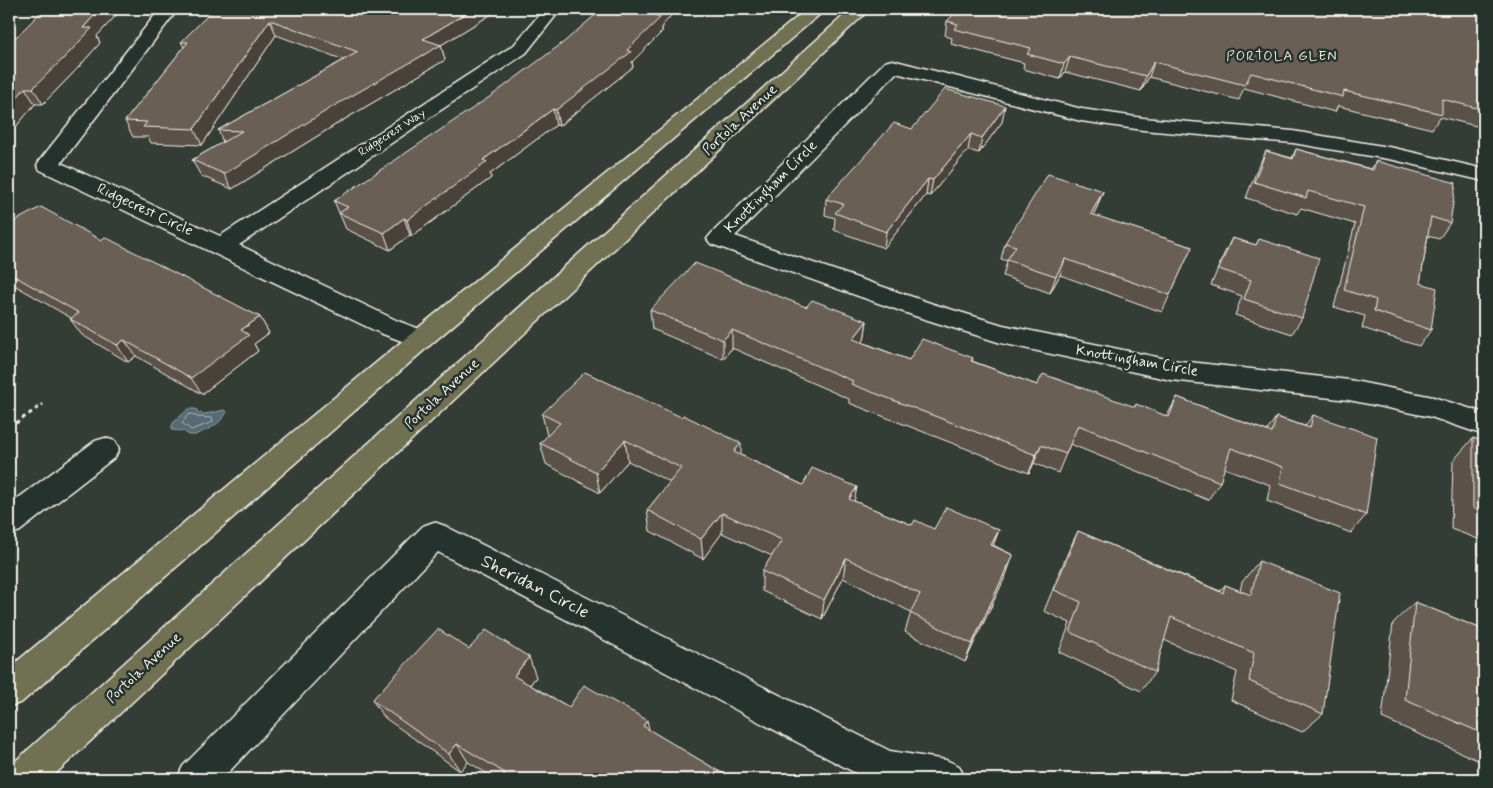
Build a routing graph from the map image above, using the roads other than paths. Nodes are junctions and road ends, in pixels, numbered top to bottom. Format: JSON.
{"nodes":[{"id":1,"x":169,"y":9,"type":"edge"},
{"id":2,"x":553,"y":9,"type":"edge"},
{"id":3,"x":817,"y":9,"type":"edge"},
{"id":4,"x":857,"y":9,"type":"edge"},
{"id":5,"x":1484,"y":175,"type":"edge"},
{"id":6,"x":221,"y":246,"type":"junction"},
{"id":7,"x":421,"y":339,"type":"junction"},
{"id":8,"x":1484,"y":424,"type":"edge"},
{"id":9,"x":105,"y":449,"type":"dead end"},
{"id":10,"x":9,"y":522,"type":"edge"},
{"id":11,"x":9,"y":690,"type":"edge"},
{"id":12,"x":23,"y":779,"type":"edge"},
{"id":13,"x":196,"y":779,"type":"edge"},
{"id":14,"x":946,"y":779,"type":"edge"}],
"edges":[{"from":1,"to":6,"type":"street","name":"Ridgecrest Circle"},
{"from":2,"to":6,"type":"street","name":"Ridgecrest Way"},
{"from":3,"to":7,"type":"main road"},
{"from":4,"to":12,"type":"main road","name":"Portola Avenue"},
{"from":5,"to":8,"type":"street","name":"Knottingham Circle"},
{"from":6,"to":7,"type":"street","name":"Ridgecrest Circle"},
{"from":7,"to":11,"type":"main road"},
{"from":9,"to":10,"type":"street"},
{"from":13,"to":14,"type":"street","name":"Sheridan Circle"}]}
